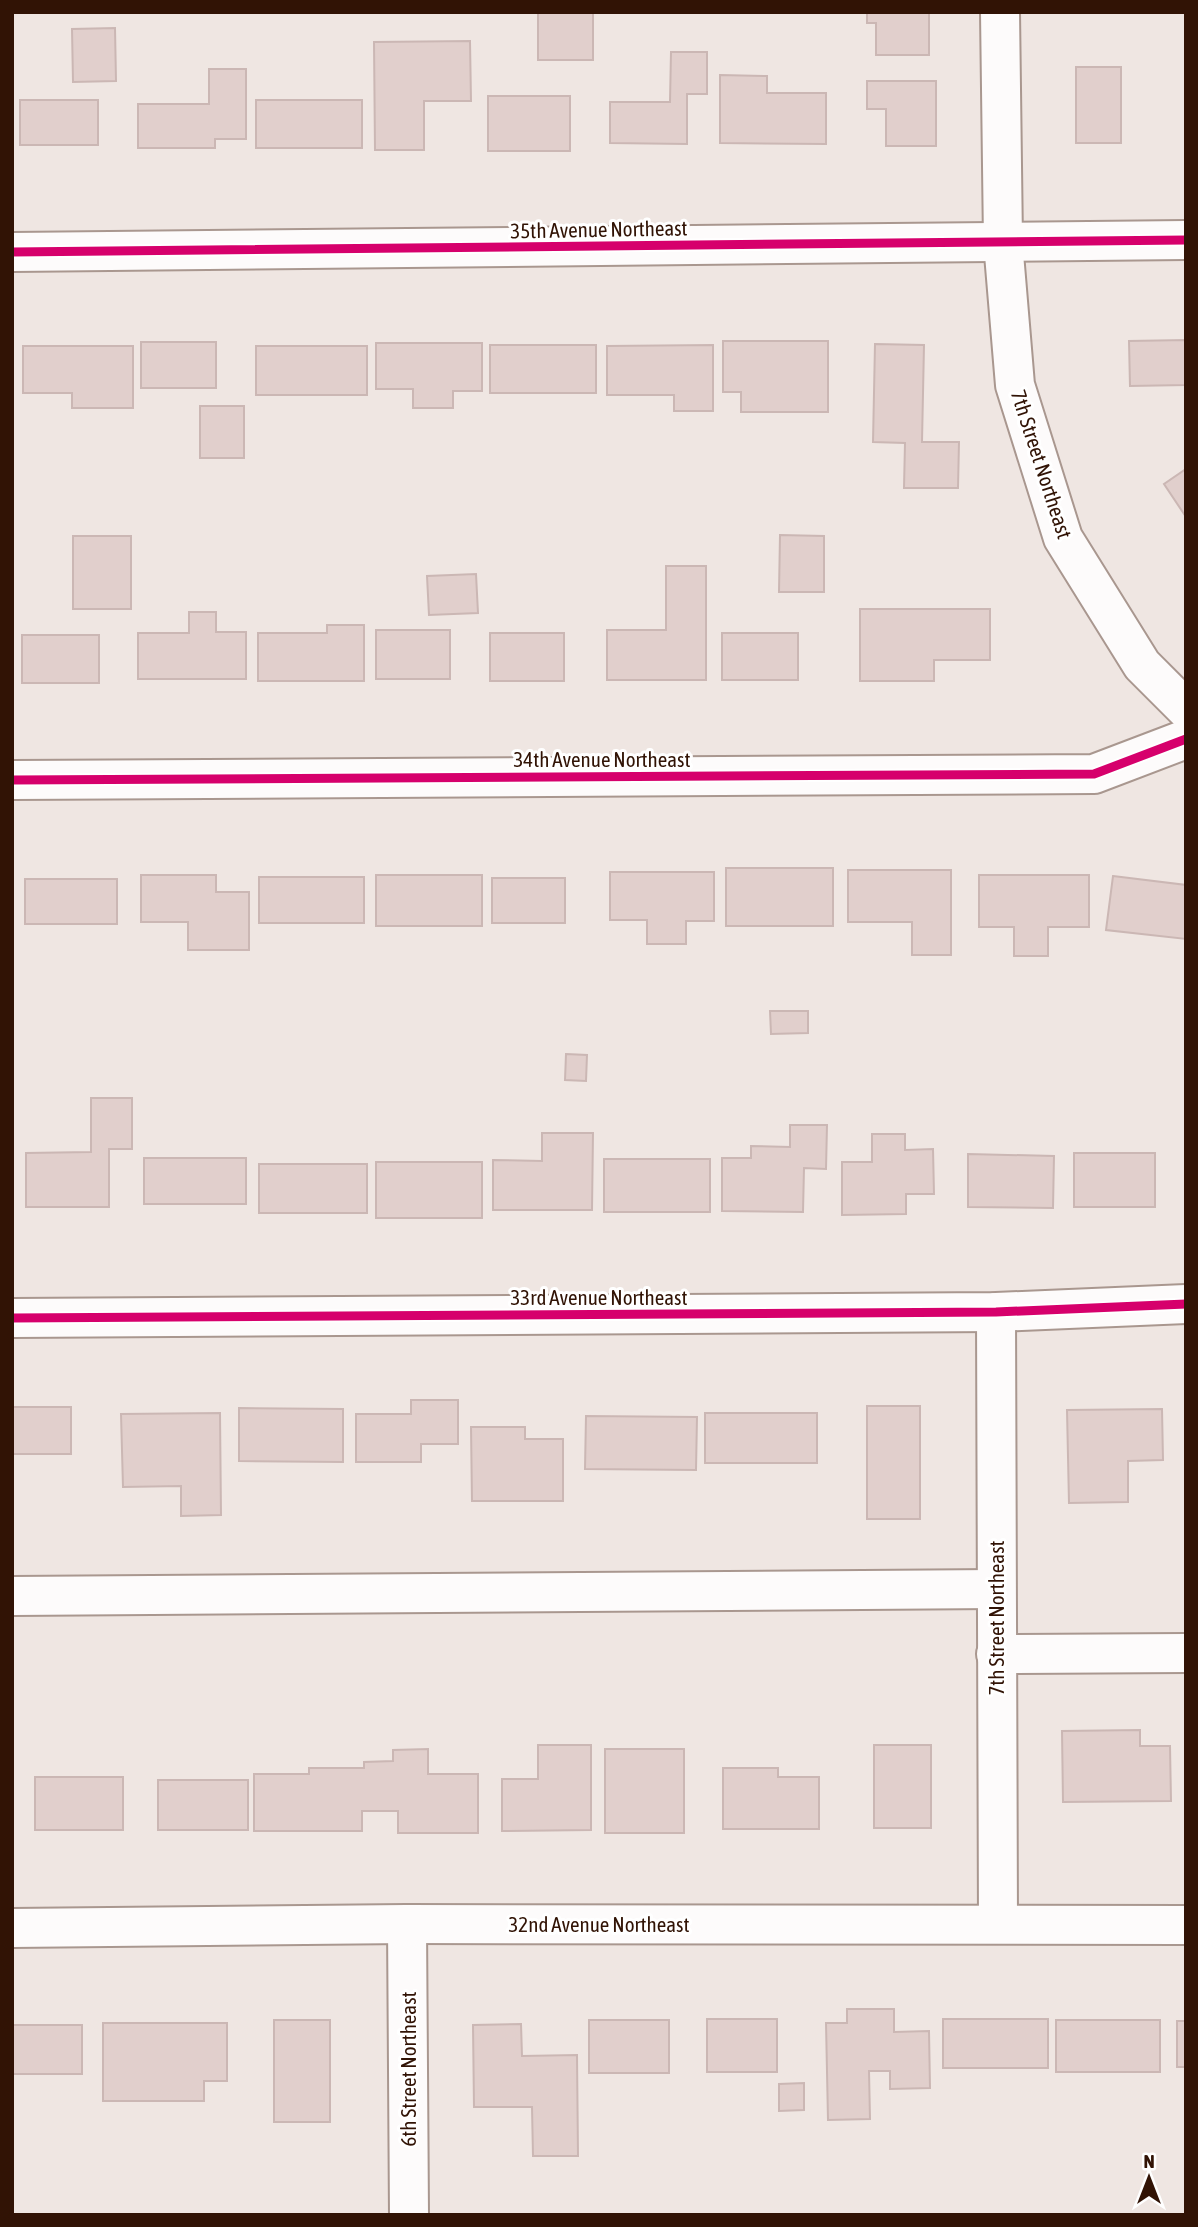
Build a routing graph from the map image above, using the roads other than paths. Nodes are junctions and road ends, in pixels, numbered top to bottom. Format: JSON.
{"nodes":[{"id":1,"x":999,"y":12,"type":"edge"},
{"id":2,"x":1186,"y":240,"type":"edge"},
{"id":3,"x":1003,"y":243,"type":"junction"},
{"id":4,"x":12,"y":252,"type":"edge"},
{"id":5,"x":1186,"y":709,"type":"edge"},
{"id":6,"x":1186,"y":739,"type":"edge"},
{"id":7,"x":12,"y":780,"type":"edge"},
{"id":8,"x":1186,"y":1304,"type":"edge"},
{"id":9,"x":996,"y":1312,"type":"junction"},
{"id":10,"x":12,"y":1318,"type":"edge"},
{"id":11,"x":996,"y":1589,"type":"junction"},
{"id":12,"x":12,"y":1596,"type":"edge"},
{"id":13,"x":1186,"y":1653,"type":"edge"},
{"id":14,"x":996,"y":1654,"type":"junction"},
{"id":15,"x":407,"y":1924,"type":"junction"},
{"id":16,"x":998,"y":1924,"type":"junction"},
{"id":17,"x":1186,"y":1925,"type":"edge"},
{"id":18,"x":12,"y":1928,"type":"edge"},
{"id":19,"x":409,"y":2215,"type":"edge"}],
"edges":[{"from":1,"to":3,"type":"street","name":"7th Street Northeast"},
{"from":2,"to":3,"type":"street","name":"35th Avenue Northeast"},
{"from":3,"to":4,"type":"street","name":"35th Avenue Northeast"},
{"from":3,"to":5,"type":"street","name":"7th Street Northeast"},
{"from":6,"to":7,"type":"street","name":"34th Avenue Northeast"},
{"from":8,"to":9,"type":"street","name":"33rd Avenue Northeast"},
{"from":9,"to":10,"type":"street","name":"33rd Avenue Northeast"},
{"from":9,"to":11,"type":"street","name":"7th Street Northeast"},
{"from":11,"to":12,"type":"street"},
{"from":11,"to":14,"type":"street","name":"7th Street Northeast"},
{"from":13,"to":14,"type":"street"},
{"from":14,"to":16,"type":"street","name":"7th Street Northeast"},
{"from":15,"to":16,"type":"street","name":"32nd Avenue Northeast"},
{"from":15,"to":18,"type":"street","name":"32nd Avenue Northeast"},
{"from":15,"to":19,"type":"street","name":"6th Street Northeast"},
{"from":16,"to":17,"type":"street","name":"32nd Avenue Northeast"}]}
